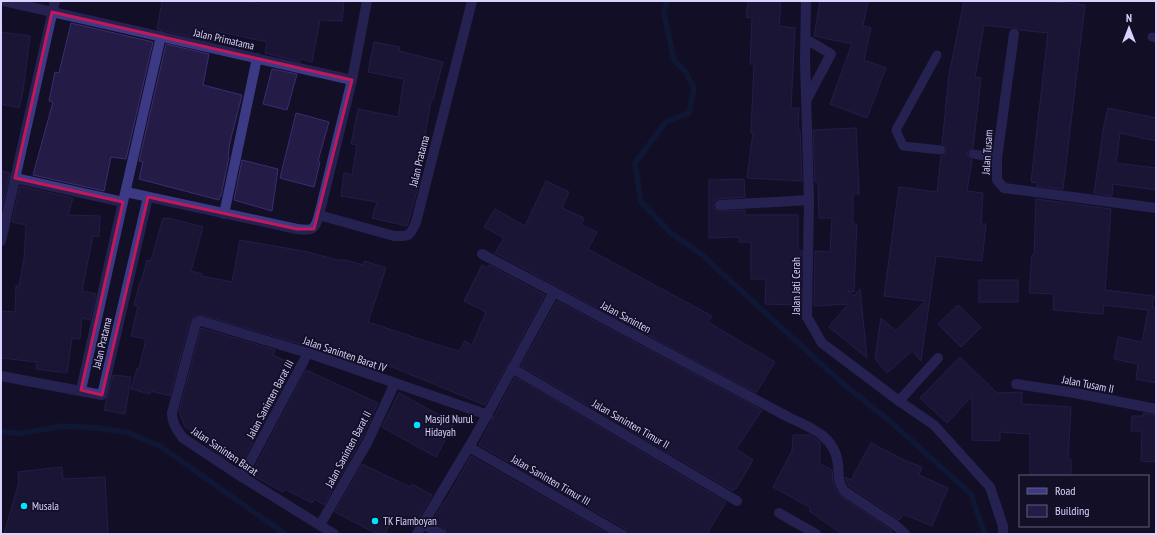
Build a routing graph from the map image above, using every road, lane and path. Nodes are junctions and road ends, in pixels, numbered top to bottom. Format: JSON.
{"nodes":[{"id":1,"x":4,"y":1,"type":"edge"},
{"id":2,"x":55,"y":1,"type":"edge"},
{"id":3,"x":368,"y":1,"type":"edge"},
{"id":4,"x":472,"y":1,"type":"edge"},
{"id":5,"x":806,"y":1,"type":"edge"},
{"id":6,"x":52,"y":12,"type":"junction"},
{"id":7,"x":1014,"y":34,"type":"dead end"},
{"id":8,"x":161,"y":36,"type":"junction"},
{"id":9,"x":806,"y":39,"type":"junction"},
{"id":10,"x":937,"y":55,"type":"dead end"},
{"id":11,"x":257,"y":58,"type":"junction"},
{"id":12,"x":352,"y":80,"type":"junction"},
{"id":13,"x":806,"y":100,"type":"junction"},
{"id":14,"x":941,"y":150,"type":"dead end"},
{"id":15,"x":973,"y":154,"type":"dead end"},
{"id":16,"x":997,"y":158,"type":"junction"},
{"id":17,"x":15,"y":178,"type":"junction"},
{"id":18,"x":126,"y":192,"type":"junction"},
{"id":19,"x":148,"y":197,"type":"junction"},
{"id":20,"x":809,"y":200,"type":"junction"},
{"id":21,"x":124,"y":202,"type":"junction"},
{"id":22,"x":720,"y":205,"type":"dead end"},
{"id":23,"x":1156,"y":208,"type":"edge"},
{"id":24,"x":224,"y":214,"type":"junction"},
{"id":25,"x":319,"y":214,"type":"junction"},
{"id":26,"x":1,"y":241,"type":"edge"},
{"id":27,"x":482,"y":254,"type":"dead end"},
{"id":28,"x":554,"y":292,"type":"junction"},
{"id":29,"x":195,"y":325,"type":"joint"},
{"id":30,"x":308,"y":353,"type":"junction"},
{"id":31,"x":938,"y":358,"type":"dead end"},
{"id":32,"x":512,"y":368,"type":"junction"},
{"id":33,"x":1,"y":376,"type":"edge"},
{"id":34,"x":395,"y":383,"type":"junction"},
{"id":35,"x":1016,"y":384,"type":"dead end"},
{"id":36,"x":81,"y":390,"type":"junction"},
{"id":37,"x":899,"y":401,"type":"junction"},
{"id":38,"x":1156,"y":409,"type":"edge"},
{"id":39,"x":488,"y":415,"type":"junction"},
{"id":40,"x":469,"y":447,"type":"junction"},
{"id":41,"x":242,"y":477,"type":"junction"},
{"id":42,"x":737,"y":501,"type":"dead end"},
{"id":43,"x":779,"y":513,"type":"dead end"},
{"id":44,"x":422,"y":524,"type":"junction"},
{"id":45,"x":320,"y":526,"type":"junction"},
{"id":46,"x":1003,"y":530,"type":"edge"},
{"id":47,"x":334,"y":534,"type":"edge"},
{"id":48,"x":417,"y":534,"type":"edge"},
{"id":49,"x":441,"y":534,"type":"edge"},
{"id":50,"x":621,"y":534,"type":"edge"},
{"id":51,"x":816,"y":534,"type":"edge"},
{"id":52,"x":905,"y":534,"type":"edge"}],
"edges":[{"from":1,"to":6,"type":"street","name":"Jalan Primatama"},
{"from":2,"to":6,"type":"street"},
{"from":3,"to":12,"type":"street"},
{"from":4,"to":25,"type":"street","name":"Jalan Pratama"},
{"from":5,"to":9,"type":"street","name":"Jalan Jati Cerah"},
{"from":6,"to":8,"type":"street","name":"Jalan Primatama"},
{"from":6,"to":17,"type":"street"},
{"from":7,"to":16,"type":"street","name":"Jalan Tusam"},
{"from":8,"to":11,"type":"street","name":"Jalan Primatama"},
{"from":8,"to":18,"type":"street"},
{"from":9,"to":13,"type":"street","name":"Jalan Jati Cerah"},
{"from":9,"to":13,"type":"street"},
{"from":10,"to":14,"type":"lane"},
{"from":11,"to":12,"type":"street"},
{"from":11,"to":24,"type":"street","name":"Jalan Primatama"},
{"from":12,"to":25,"type":"street"},
{"from":13,"to":20,"type":"street","name":"Jalan Jati Cerah"},
{"from":15,"to":16,"type":"lane"},
{"from":16,"to":23,"type":"street","name":"Jalan Tusam"},
{"from":17,"to":21,"type":"street"},
{"from":17,"to":26,"type":"street"},
{"from":18,"to":19,"type":"street"},
{"from":18,"to":21,"type":"street"},
{"from":19,"to":24,"type":"street"},
{"from":19,"to":36,"type":"street","name":"Jalan Pratama"},
{"from":20,"to":22,"type":"street"},
{"from":20,"to":37,"type":"street","name":"Jalan Jati Cerah"},
{"from":21,"to":36,"type":"street"},
{"from":24,"to":25,"type":"street"},
{"from":27,"to":28,"type":"street","name":"Jalan Saninten"},
{"from":28,"to":32,"type":"street"},
{"from":28,"to":52,"type":"street","name":"Jalan Saninten"},
{"from":29,"to":30,"type":"street","name":"Jalan Saninten Barat IV"},
{"from":29,"to":41,"type":"street","name":"Jalan Saninten Barat"},
{"from":30,"to":34,"type":"street","name":"Jalan Saninten Barat IV"},
{"from":30,"to":41,"type":"street","name":"Jalan Saninten Barat III"},
{"from":31,"to":37,"type":"street"},
{"from":32,"to":39,"type":"street"},
{"from":32,"to":42,"type":"street","name":"Jalan Saninten Timur II"},
{"from":33,"to":36,"type":"street","name":"Jalan Pratama"},
{"from":34,"to":39,"type":"street","name":"Jalan Saninten Barat IV"},
{"from":34,"to":45,"type":"street","name":"Jalan Saninten Barat II"},
{"from":35,"to":38,"type":"street","name":"Jalan Tusam II"},
{"from":37,"to":46,"type":"street","name":"Jalan Jati Cerah"},
{"from":39,"to":40,"type":"street"},
{"from":40,"to":44,"type":"street"},
{"from":40,"to":50,"type":"street","name":"Jalan Saninten Timur III"},
{"from":41,"to":45,"type":"street","name":"Jalan Saninten Barat"},
{"from":43,"to":51,"type":"street"},
{"from":44,"to":48,"type":"street"},
{"from":44,"to":49,"type":"street"},
{"from":45,"to":47,"type":"street","name":"Jalan Saninten Barat"}]}
